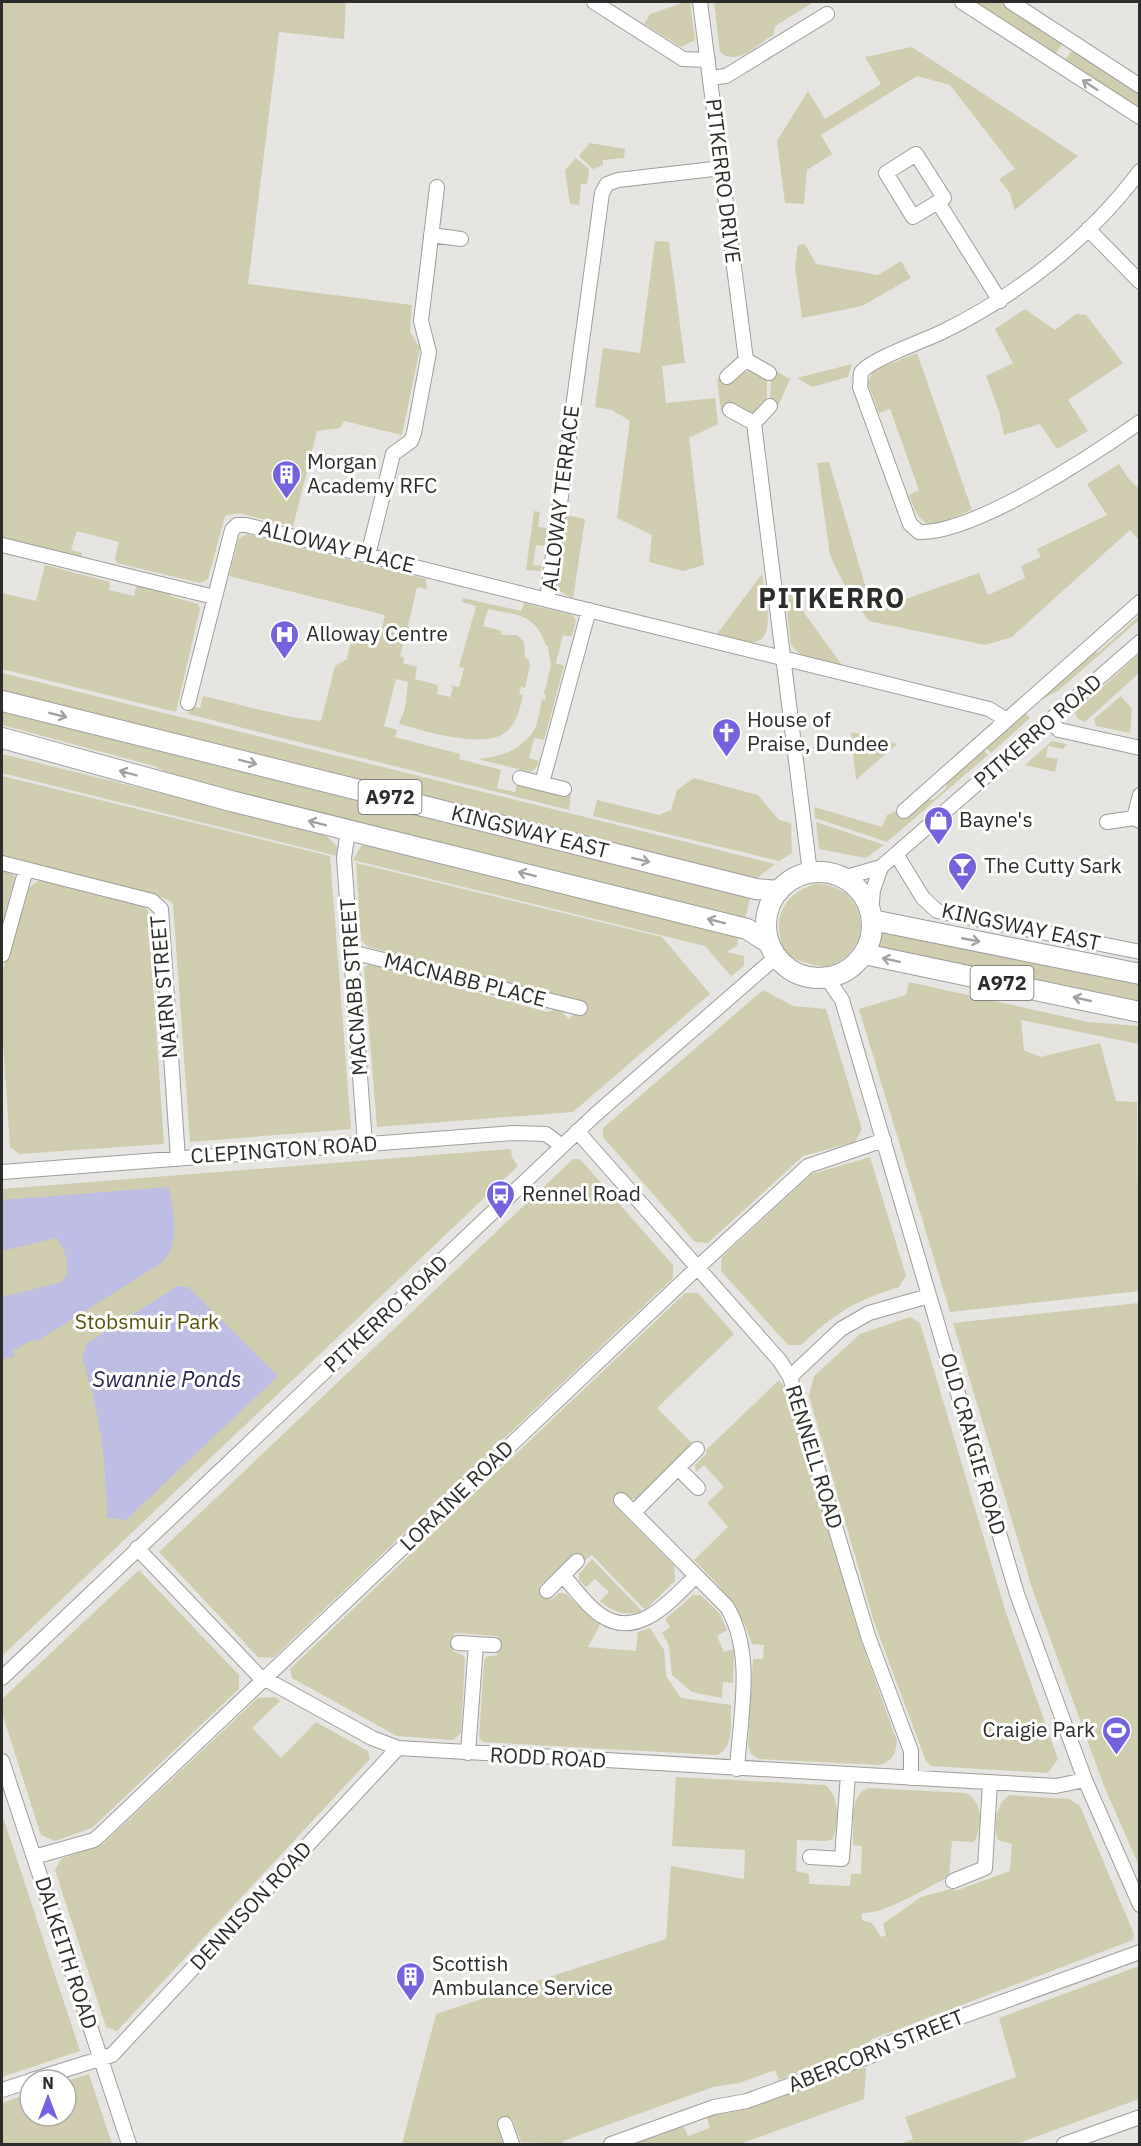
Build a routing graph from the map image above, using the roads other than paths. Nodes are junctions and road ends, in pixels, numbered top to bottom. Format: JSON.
{"nodes":[{"id":1,"x":594,"y":2,"type":"edge"},
{"id":2,"x":700,"y":2,"type":"edge"},
{"id":3,"x":962,"y":2,"type":"edge"},
{"id":4,"x":1011,"y":2,"type":"edge"},
{"id":5,"x":826,"y":14,"type":"dead end"},
{"id":6,"x":1071,"y":41,"type":"junction"},
{"id":7,"x":708,"y":60,"type":"junction"},
{"id":8,"x":1056,"y":63,"type":"junction"},
{"id":9,"x":710,"y":78,"type":"junction"},
{"id":10,"x":1140,"y":86,"type":"edge"},
{"id":11,"x":1140,"y":117,"type":"edge"},
{"id":12,"x":722,"y":168,"type":"junction"},
{"id":13,"x":1140,"y":171,"type":"edge"},
{"id":14,"x":437,"y":187,"type":"dead end"},
{"id":15,"x":938,"y":202,"type":"junction"},
{"id":16,"x":1088,"y":229,"type":"junction"},
{"id":17,"x":431,"y":235,"type":"junction"},
{"id":18,"x":461,"y":239,"type":"dead end"},
{"id":19,"x":1140,"y":282,"type":"edge"},
{"id":20,"x":1000,"y":301,"type":"junction"},
{"id":21,"x":746,"y":360,"type":"junction"},
{"id":22,"x":769,"y":373,"type":"dead end"},
{"id":23,"x":727,"y":377,"type":"dead end"},
{"id":24,"x":770,"y":406,"type":"dead end"},
{"id":25,"x":730,"y":410,"type":"dead end"},
{"id":26,"x":1140,"y":422,"type":"edge"},
{"id":27,"x":754,"y":423,"type":"junction"},
{"id":28,"x":2,"y":545,"type":"edge"},
{"id":29,"x":368,"y":555,"type":"junction"},
{"id":30,"x":214,"y":597,"type":"junction"},
{"id":31,"x":547,"y":600,"type":"junction"},
{"id":32,"x":1140,"y":602,"type":"edge"},
{"id":33,"x":589,"y":610,"type":"junction"},
{"id":34,"x":1140,"y":642,"type":"edge"},
{"id":35,"x":782,"y":657,"type":"junction"},
{"id":36,"x":2,"y":701,"type":"edge"},
{"id":37,"x":188,"y":703,"type":"dead end"},
{"id":38,"x":1007,"y":720,"type":"junction"},
{"id":39,"x":1050,"y":721,"type":"junction"},
{"id":40,"x":2,"y":738,"type":"edge"},
{"id":41,"x":1140,"y":748,"type":"edge"},
{"id":42,"x":520,"y":778,"type":"dead end"},
{"id":43,"x":542,"y":783,"type":"junction"},
{"id":44,"x":564,"y":789,"type":"dead end"},
{"id":45,"x":1140,"y":795,"type":"edge"},
{"id":46,"x":904,"y":811,"type":"dead end"},
{"id":47,"x":1137,"y":820,"type":"edge"},
{"id":48,"x":1107,"y":822,"type":"dead end"},
{"id":49,"x":348,"y":830,"type":"junction"},
{"id":50,"x":896,"y":854,"type":"junction"},
{"id":51,"x":2,"y":863,"type":"edge"},
{"id":52,"x":881,"y":867,"type":"junction"},
{"id":53,"x":26,"y":869,"type":"junction"},
{"id":54,"x":810,"y":873,"type":"junction"},
{"id":55,"x":843,"y":878,"type":"junction"},
{"id":56,"x":778,"y":891,"type":"junction"},
{"id":57,"x":872,"y":917,"type":"junction"},
{"id":58,"x":773,"y":950,"type":"junction"},
{"id":59,"x":351,"y":952,"type":"junction"},
{"id":60,"x":1140,"y":952,"type":"edge"},
{"id":61,"x":2,"y":954,"type":"edge"},
{"id":62,"x":864,"y":954,"type":"junction"},
{"id":63,"x":1140,"y":974,"type":"edge"},
{"id":64,"x":827,"y":978,"type":"junction"},
{"id":65,"x":580,"y":1008,"type":"dead end"},
{"id":66,"x":1140,"y":1012,"type":"edge"},
{"id":67,"x":577,"y":1131,"type":"junction"},
{"id":68,"x":884,"y":1140,"type":"junction"},
{"id":69,"x":365,"y":1144,"type":"junction"},
{"id":70,"x":562,"y":1146,"type":"junction"},
{"id":71,"x":178,"y":1159,"type":"junction"},
{"id":72,"x":2,"y":1172,"type":"edge"},
{"id":73,"x":697,"y":1268,"type":"junction"},
{"id":74,"x":929,"y":1296,"type":"junction"},
{"id":75,"x":790,"y":1377,"type":"junction"},
{"id":76,"x":697,"y":1449,"type":"dead end"},
{"id":77,"x":678,"y":1468,"type":"junction"},
{"id":78,"x":698,"y":1488,"type":"dead end"},
{"id":79,"x":621,"y":1500,"type":"dead end"},
{"id":80,"x":634,"y":1512,"type":"junction"},
{"id":81,"x":137,"y":1548,"type":"junction"},
{"id":82,"x":577,"y":1561,"type":"dead end"},
{"id":83,"x":563,"y":1576,"type":"junction"},
{"id":84,"x":696,"y":1576,"type":"junction"},
{"id":85,"x":548,"y":1591,"type":"dead end"},
{"id":86,"x":458,"y":1643,"type":"dead end"},
{"id":87,"x":476,"y":1644,"type":"junction"},
{"id":88,"x":494,"y":1646,"type":"dead end"},
{"id":89,"x":2,"y":1678,"type":"edge"},
{"id":90,"x":266,"y":1678,"type":"junction"},
{"id":91,"x":398,"y":1748,"type":"junction"},
{"id":92,"x":468,"y":1753,"type":"junction"},
{"id":93,"x":2,"y":1761,"type":"edge"},
{"id":94,"x":737,"y":1769,"type":"junction"},
{"id":95,"x":848,"y":1774,"type":"junction"},
{"id":96,"x":911,"y":1778,"type":"junction"},
{"id":97,"x":1085,"y":1780,"type":"junction"},
{"id":98,"x":990,"y":1782,"type":"junction"},
{"id":99,"x":34,"y":1857,"type":"junction"},
{"id":100,"x":810,"y":1857,"type":"dead end"},
{"id":101,"x":953,"y":1881,"type":"dead end"},
{"id":102,"x":1140,"y":1905,"type":"edge"},
{"id":103,"x":1140,"y":1952,"type":"edge"},
{"id":104,"x":100,"y":2058,"type":"junction"},
{"id":105,"x":69,"y":2068,"type":"edge"},
{"id":106,"x":18,"y":2084,"type":"edge"},
{"id":107,"x":2,"y":2090,"type":"edge"},
{"id":108,"x":1140,"y":2117,"type":"edge"},
{"id":109,"x":505,"y":2124,"type":"dead end"},
{"id":110,"x":129,"y":2145,"type":"edge"},
{"id":111,"x":512,"y":2145,"type":"edge"},
{"id":112,"x":611,"y":2145,"type":"edge"},
{"id":113,"x":1064,"y":2145,"type":"edge"}],
"edges":[{"from":1,"to":7,"type":"street"},
{"from":2,"to":7,"type":"street","name":"PITKERRO DRIVE"},
{"from":3,"to":8,"type":"street"},
{"from":4,"to":6,"type":"street"},
{"from":5,"to":9,"type":"street"},
{"from":6,"to":8,"type":"street"},
{"from":6,"to":10,"type":"street"},
{"from":7,"to":9,"type":"street","name":"PITKERRO DRIVE"},
{"from":11,"to":8,"type":"street","one_way":true},
{"from":9,"to":12,"type":"street","name":"PITKERRO DRIVE"},
{"from":12,"to":21,"type":"street","name":"PITKERRO DRIVE"},
{"from":12,"to":31,"type":"street","name":"ALLOWAY TERRACE"},
{"from":13,"to":16,"type":"street"},
{"from":14,"to":17,"type":"street"},
{"from":15,"to":15,"type":"street"},
{"from":15,"to":20,"type":"street"},
{"from":16,"to":19,"type":"street"},
{"from":16,"to":20,"type":"street"},
{"from":17,"to":18,"type":"street"},
{"from":17,"to":29,"type":"street"},
{"from":20,"to":26,"type":"street"},
{"from":21,"to":22,"type":"street"},
{"from":21,"to":23,"type":"street"},
{"from":24,"to":27,"type":"street"},
{"from":25,"to":27,"type":"street"},
{"from":27,"to":35,"type":"street"},
{"from":28,"to":30,"type":"street"},
{"from":29,"to":30,"type":"street","name":"ALLOWAY PLACE"},
{"from":29,"to":31,"type":"street","name":"ALLOWAY PLACE"},
{"from":30,"to":37,"type":"street","name":"ALLOWAY PLACE"},
{"from":31,"to":33,"type":"street","name":"ALLOWAY TERRACE"},
{"from":32,"to":38,"type":"street","name":"PITKERRO ROAD"},
{"from":33,"to":35,"type":"street","name":"ALLOWAY TERRACE"},
{"from":33,"to":43,"type":"street"},
{"from":34,"to":39,"type":"street","name":"PITKERRO ROAD"},
{"from":35,"to":38,"type":"street","name":"ALLOWAY TERRACE"},
{"from":35,"to":54,"type":"street"},
{"from":36,"to":56,"type":"highway","name":"KINGSWAY EAST","number":"A972","one_way":true},
{"from":38,"to":46,"type":"street","name":"PITKERRO ROAD"},
{"from":39,"to":41,"type":"street"},
{"from":39,"to":50,"type":"street","name":"PITKERRO ROAD"},
{"from":49,"to":40,"type":"highway","name":"KINGSWAY EAST","number":"A972","one_way":true},
{"from":42,"to":43,"type":"street"},
{"from":43,"to":44,"type":"street"},
{"from":45,"to":47,"type":"street"},
{"from":47,"to":48,"type":"street"},
{"from":58,"to":49,"type":"highway","name":"KINGSWAY EAST","number":"A972","one_way":true},
{"from":49,"to":59,"type":"street","name":"MACNABB STREET"},
{"from":50,"to":52,"type":"street","name":"PITKERRO ROAD"},
{"from":50,"to":60,"type":"street","name":"KINGSWAY EAST"},
{"from":51,"to":53,"type":"street","name":"NAIRN STREET"},
{"from":52,"to":55,"type":"street","name":"PITKERRO ROAD"},
{"from":52,"to":57,"type":"street"},
{"from":53,"to":61,"type":"street"},
{"from":53,"to":71,"type":"street","name":"NAIRN STREET"},
{"from":54,"to":55,"type":"highway"},
{"from":54,"to":56,"type":"highway"},
{"from":55,"to":57,"type":"highway"},
{"from":56,"to":58,"type":"highway"},
{"from":57,"to":62,"type":"highway"},
{"from":57,"to":63,"type":"highway","name":"KINGSWAY EAST","number":"A972","one_way":true},
{"from":58,"to":64,"type":"highway","name":"KINGSWAY EAST"},
{"from":58,"to":67,"type":"street","name":"PITKERRO ROAD"},
{"from":59,"to":65,"type":"street","name":"MACNABB PLACE"},
{"from":59,"to":69,"type":"street","name":"MACNABB STREET"},
{"from":62,"to":64,"type":"highway"},
{"from":66,"to":62,"type":"highway","number":"A972","one_way":true},
{"from":64,"to":68,"type":"street","name":"OLD CRAIGIE ROAD"},
{"from":67,"to":70,"type":"street","name":"PITKERRO ROAD"},
{"from":67,"to":73,"type":"street","name":"RENNELL ROAD"},
{"from":68,"to":73,"type":"street","name":"LORAINE ROAD"},
{"from":68,"to":74,"type":"street","name":"OLD CRAIGIE ROAD"},
{"from":69,"to":70,"type":"street","name":"CLEPINGTON ROAD"},
{"from":69,"to":71,"type":"street","name":"CLEPINGTON ROAD"},
{"from":70,"to":81,"type":"street","name":"PITKERRO ROAD"},
{"from":71,"to":72,"type":"street","name":"CLEPINGTON ROAD"},
{"from":73,"to":75,"type":"street","name":"RENNELL ROAD"},
{"from":73,"to":90,"type":"street","name":"LORAINE ROAD"},
{"from":74,"to":75,"type":"street"},
{"from":74,"to":97,"type":"street","name":"OLD CRAIGIE ROAD"},
{"from":75,"to":96,"type":"street","name":"RENNELL ROAD"},
{"from":76,"to":77,"type":"street"},
{"from":77,"to":78,"type":"street"},
{"from":77,"to":80,"type":"street"},
{"from":79,"to":80,"type":"street"},
{"from":80,"to":84,"type":"street"},
{"from":81,"to":89,"type":"street","name":"PITKERRO ROAD"},
{"from":81,"to":90,"type":"street","name":"RODD ROAD"},
{"from":82,"to":83,"type":"street"},
{"from":83,"to":84,"type":"street"},
{"from":83,"to":85,"type":"street"},
{"from":84,"to":94,"type":"street"},
{"from":86,"to":87,"type":"street"},
{"from":87,"to":88,"type":"street"},
{"from":87,"to":92,"type":"street"},
{"from":90,"to":91,"type":"street","name":"RODD ROAD"},
{"from":90,"to":99,"type":"street","name":"LORAINE ROAD"},
{"from":91,"to":92,"type":"street","name":"RODD ROAD"},
{"from":91,"to":104,"type":"street","name":"DENNISON ROAD"},
{"from":92,"to":94,"type":"street","name":"RODD ROAD"},
{"from":93,"to":99,"type":"street","name":"DALKEITH ROAD"},
{"from":94,"to":95,"type":"street","name":"RODD ROAD"},
{"from":95,"to":96,"type":"street","name":"RODD ROAD"},
{"from":95,"to":100,"type":"street"},
{"from":96,"to":98,"type":"street","name":"RODD ROAD"},
{"from":97,"to":98,"type":"street","name":"RODD ROAD"},
{"from":97,"to":102,"type":"street","name":"OLD CRAIGIE ROAD"},
{"from":98,"to":101,"type":"street"},
{"from":99,"to":104,"type":"street","name":"DALKEITH ROAD"},
{"from":103,"to":112,"type":"street","name":"ABERCORN STREET"},
{"from":104,"to":105,"type":"street","name":"DENNISON ROAD"},
{"from":104,"to":110,"type":"street","name":"DALKEITH ROAD"},
{"from":106,"to":107,"type":"street","name":"DENNISON ROAD"},
{"from":108,"to":113,"type":"street"},
{"from":109,"to":111,"type":"street"}]}
